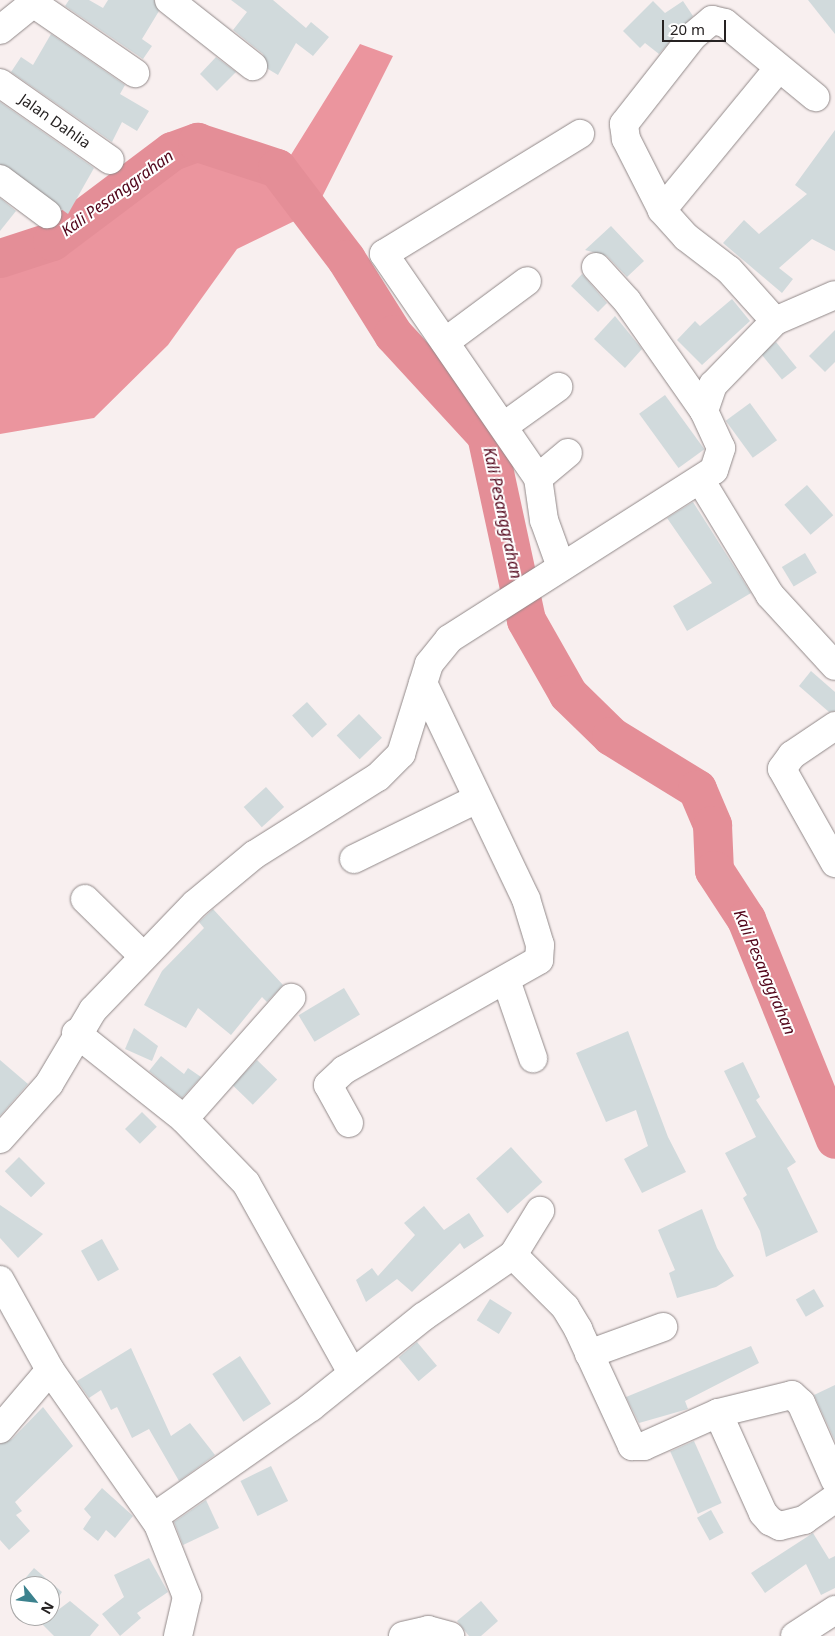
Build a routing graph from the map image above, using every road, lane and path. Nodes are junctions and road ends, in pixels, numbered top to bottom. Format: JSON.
{"nodes":[{"id":1,"x":169,"y":0,"type":"edge"},
{"id":2,"x":35,"y":1,"type":"edge"},
{"id":3,"x":0,"y":30,"type":"edge"},
{"id":4,"x":253,"y":66,"type":"dead end"},
{"id":5,"x":778,"y":69,"type":"junction"},
{"id":6,"x":135,"y":73,"type":"dead end"},
{"id":7,"x":0,"y":83,"type":"edge"},
{"id":8,"x":815,"y":98,"type":"dead end"},
{"id":9,"x":580,"y":134,"type":"dead end"},
{"id":10,"x":110,"y":160,"type":"dead end"},
{"id":11,"x":0,"y":179,"type":"edge"},
{"id":12,"x":662,"y":210,"type":"junction"},
{"id":13,"x":47,"y":214,"type":"dead end"},
{"id":14,"x":596,"y":267,"type":"dead end"},
{"id":15,"x":527,"y":281,"type":"dead end"},
{"id":16,"x":835,"y":295,"type":"edge"},
{"id":17,"x":775,"y":321,"type":"junction"},
{"id":18,"x":445,"y":342,"type":"junction"},
{"id":19,"x":558,"y":387,"type":"dead end"},
{"id":20,"x":704,"y":411,"type":"junction"},
{"id":21,"x":504,"y":426,"type":"junction"},
{"id":22,"x":568,"y":453,"type":"dead end"},
{"id":23,"x":538,"y":478,"type":"junction"},
{"id":24,"x":701,"y":481,"type":"junction"},
{"id":25,"x":561,"y":567,"type":"junction"},
{"id":26,"x":835,"y":666,"type":"edge"},
{"id":27,"x":423,"y":683,"type":"junction"},
{"id":28,"x":835,"y":726,"type":"edge"},
{"id":29,"x":475,"y":800,"type":"junction"},
{"id":30,"x":354,"y":859,"type":"dead end"},
{"id":31,"x":835,"y":864,"type":"edge"},
{"id":32,"x":85,"y":899,"type":"dead end"},
{"id":33,"x":142,"y":955,"type":"junction"},
{"id":34,"x":506,"y":980,"type":"junction"},
{"id":35,"x":291,"y":998,"type":"dead end"},
{"id":36,"x":76,"y":1033,"type":"junction"},
{"id":37,"x":533,"y":1058,"type":"dead end"},
{"id":38,"x":184,"y":1119,"type":"junction"},
{"id":39,"x":349,"y":1122,"type":"dead end"},
{"id":40,"x":0,"y":1139,"type":"edge"},
{"id":41,"x":540,"y":1211,"type":"dead end"},
{"id":42,"x":513,"y":1255,"type":"junction"},
{"id":43,"x":0,"y":1280,"type":"edge"},
{"id":44,"x":663,"y":1327,"type":"dead end"},
{"id":45,"x":589,"y":1354,"type":"junction"},
{"id":46,"x":50,"y":1370,"type":"junction"},
{"id":47,"x":352,"y":1373,"type":"junction"},
{"id":48,"x":718,"y":1413,"type":"junction"},
{"id":49,"x":0,"y":1429,"type":"edge"},
{"id":50,"x":835,"y":1480,"type":"edge"},
{"id":51,"x":835,"y":1498,"type":"edge"},
{"id":52,"x":154,"y":1517,"type":"junction"},
{"id":53,"x":835,"y":1610,"type":"edge"},
{"id":54,"x":178,"y":1636,"type":"edge"},
{"id":55,"x":403,"y":1636,"type":"edge"},
{"id":56,"x":450,"y":1636,"type":"edge"},
{"id":57,"x":795,"y":1636,"type":"edge"}],
"edges":[{"from":1,"to":4,"type":"street"},
{"from":2,"to":3,"type":"street"},
{"from":2,"to":6,"type":"street"},
{"from":5,"to":8,"type":"street"},
{"from":5,"to":12,"type":"street"},
{"from":5,"to":12,"type":"street"},
{"from":7,"to":10,"type":"street","name":"Jalan Dahlia"},
{"from":9,"to":18,"type":"street"},
{"from":11,"to":13,"type":"street"},
{"from":12,"to":17,"type":"street"},
{"from":14,"to":20,"type":"street"},
{"from":15,"to":18,"type":"street"},
{"from":16,"to":17,"type":"street"},
{"from":17,"to":20,"type":"street"},
{"from":18,"to":21,"type":"street"},
{"from":19,"to":21,"type":"street"},
{"from":20,"to":24,"type":"street"},
{"from":21,"to":23,"type":"street"},
{"from":22,"to":23,"type":"street"},
{"from":23,"to":25,"type":"street"},
{"from":24,"to":25,"type":"street"},
{"from":24,"to":26,"type":"street"},
{"from":25,"to":27,"type":"street"},
{"from":27,"to":29,"type":"street"},
{"from":27,"to":33,"type":"street"},
{"from":28,"to":31,"type":"street"},
{"from":29,"to":30,"type":"street"},
{"from":29,"to":34,"type":"street"},
{"from":32,"to":33,"type":"street"},
{"from":33,"to":36,"type":"street"},
{"from":34,"to":37,"type":"street"},
{"from":34,"to":39,"type":"street"},
{"from":35,"to":38,"type":"street"},
{"from":36,"to":38,"type":"street"},
{"from":36,"to":40,"type":"street"},
{"from":38,"to":47,"type":"street"},
{"from":41,"to":42,"type":"street"},
{"from":42,"to":45,"type":"street"},
{"from":42,"to":47,"type":"street"},
{"from":43,"to":46,"type":"street"},
{"from":44,"to":45,"type":"street"},
{"from":45,"to":48,"type":"street"},
{"from":46,"to":49,"type":"street"},
{"from":46,"to":52,"type":"street"},
{"from":47,"to":52,"type":"street"},
{"from":48,"to":50,"type":"street"},
{"from":48,"to":51,"type":"street"},
{"from":52,"to":54,"type":"street"},
{"from":53,"to":57,"type":"street"},
{"from":55,"to":56,"type":"street"}]}
